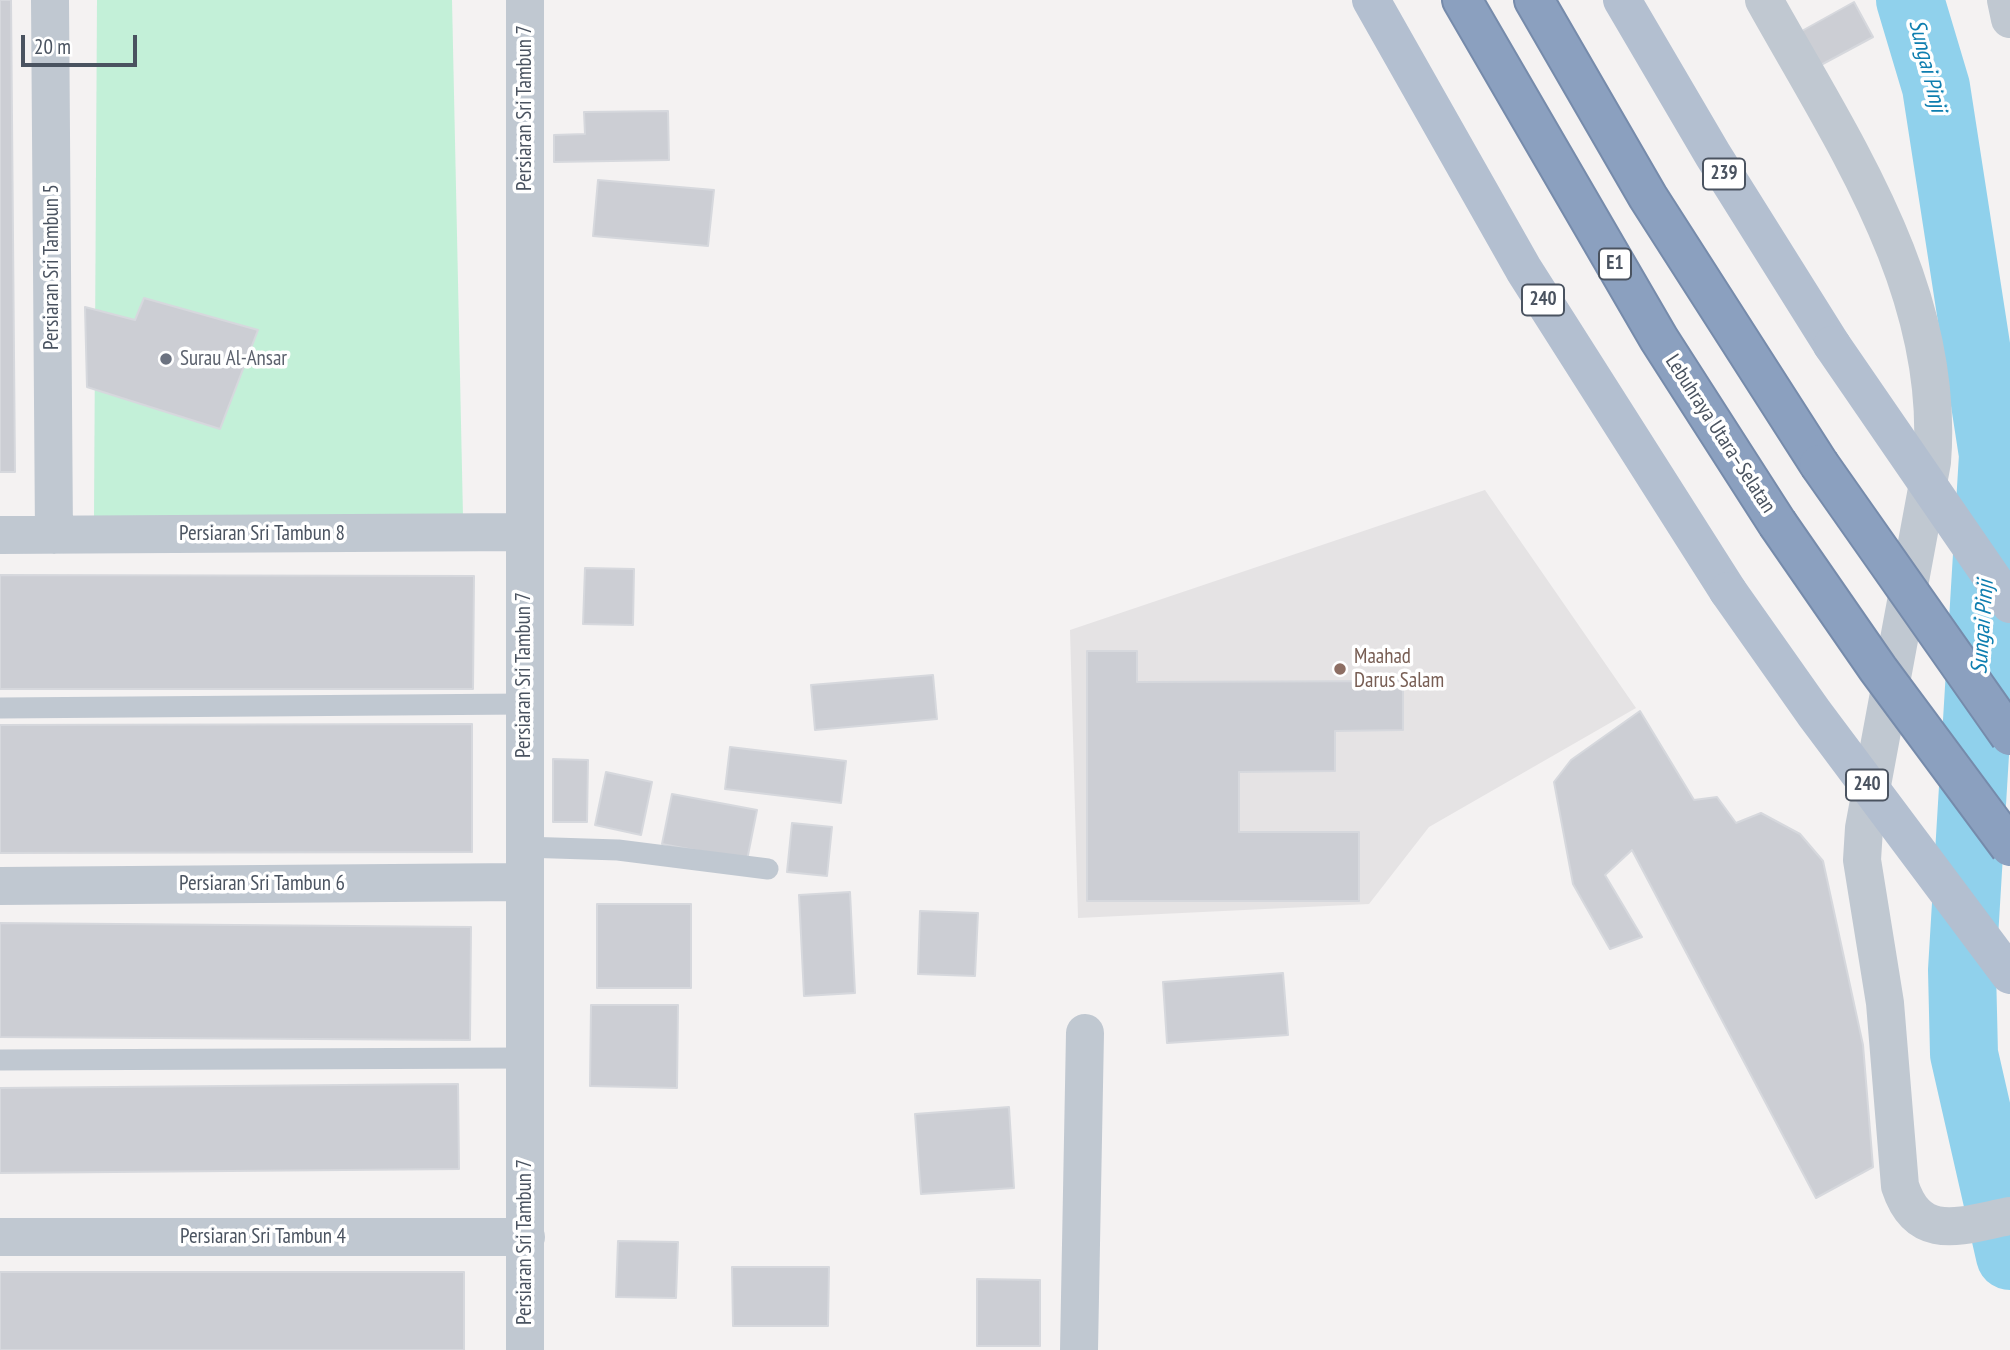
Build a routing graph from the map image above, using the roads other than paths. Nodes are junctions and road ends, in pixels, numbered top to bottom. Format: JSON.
{"nodes":[{"id":1,"x":50,"y":0,"type":"edge"},
{"id":2,"x":525,"y":0,"type":"edge"},
{"id":3,"x":1371,"y":0,"type":"edge"},
{"id":4,"x":1462,"y":0,"type":"edge"},
{"id":5,"x":1534,"y":0,"type":"edge"},
{"id":6,"x":1622,"y":0,"type":"edge"},
{"id":7,"x":1764,"y":0,"type":"edge"},
{"id":8,"x":2006,"y":0,"type":"edge"},
{"id":9,"x":2010,"y":19,"type":"edge"},
{"id":10,"x":524,"y":532,"type":"junction"},
{"id":11,"x":54,"y":535,"type":"junction"},
{"id":12,"x":0,"y":536,"type":"edge"},
{"id":13,"x":2010,"y":604,"type":"edge"},
{"id":14,"x":525,"y":704,"type":"junction"},
{"id":15,"x":0,"y":708,"type":"edge"},
{"id":16,"x":2010,"y":736,"type":"edge"},
{"id":17,"x":2010,"y":847,"type":"edge"},
{"id":18,"x":523,"y":864,"type":"junction"},
{"id":19,"x":768,"y":869,"type":"dead end"},
{"id":20,"x":0,"y":886,"type":"edge"},
{"id":21,"x":2010,"y":975,"type":"edge"},
{"id":22,"x":1085,"y":1033,"type":"dead end"},
{"id":23,"x":524,"y":1058,"type":"junction"},
{"id":24,"x":0,"y":1060,"type":"edge"},
{"id":25,"x":2010,"y":1216,"type":"edge"},
{"id":26,"x":0,"y":1237,"type":"edge"},
{"id":27,"x":526,"y":1237,"type":"junction"},
{"id":28,"x":525,"y":1350,"type":"edge"},
{"id":29,"x":1080,"y":1350,"type":"edge"}],
"edges":[{"from":1,"to":11,"type":"street","name":"Persiaran Sri Tambun 5"},
{"from":2,"to":10,"type":"street","name":"Persiaran Sri Tambun 7"},
{"from":3,"to":21,"type":"main road","number":"240","bridge":true},
{"from":4,"to":17,"type":"highway","name":"Lebuhraya Utara–Selatan","number":"E1","bridge":true},
{"from":5,"to":16,"type":"highway","bridge":true},
{"from":6,"to":13,"type":"main road","number":"239","bridge":true},
{"from":7,"to":25,"type":"street"},
{"from":8,"to":9,"type":"street"},
{"from":10,"to":11,"type":"street","name":"Persiaran Sri Tambun 8"},
{"from":10,"to":14,"type":"street","name":"Persiaran Sri Tambun 7"},
{"from":11,"to":12,"type":"street","name":"Persiaran Sri Tambun 8"},
{"from":14,"to":15,"type":"lane"},
{"from":14,"to":18,"type":"street","name":"Persiaran Sri Tambun 7"},
{"from":18,"to":19,"type":"lane"},
{"from":18,"to":20,"type":"street","name":"Persiaran Sri Tambun 6"},
{"from":18,"to":23,"type":"street","name":"Persiaran Sri Tambun 7"},
{"from":22,"to":29,"type":"street"},
{"from":23,"to":24,"type":"lane"},
{"from":23,"to":27,"type":"street","name":"Persiaran Sri Tambun 7"},
{"from":26,"to":27,"type":"street","name":"Persiaran Sri Tambun 4"},
{"from":27,"to":28,"type":"street","name":"Persiaran Sri Tambun 7"}]}
